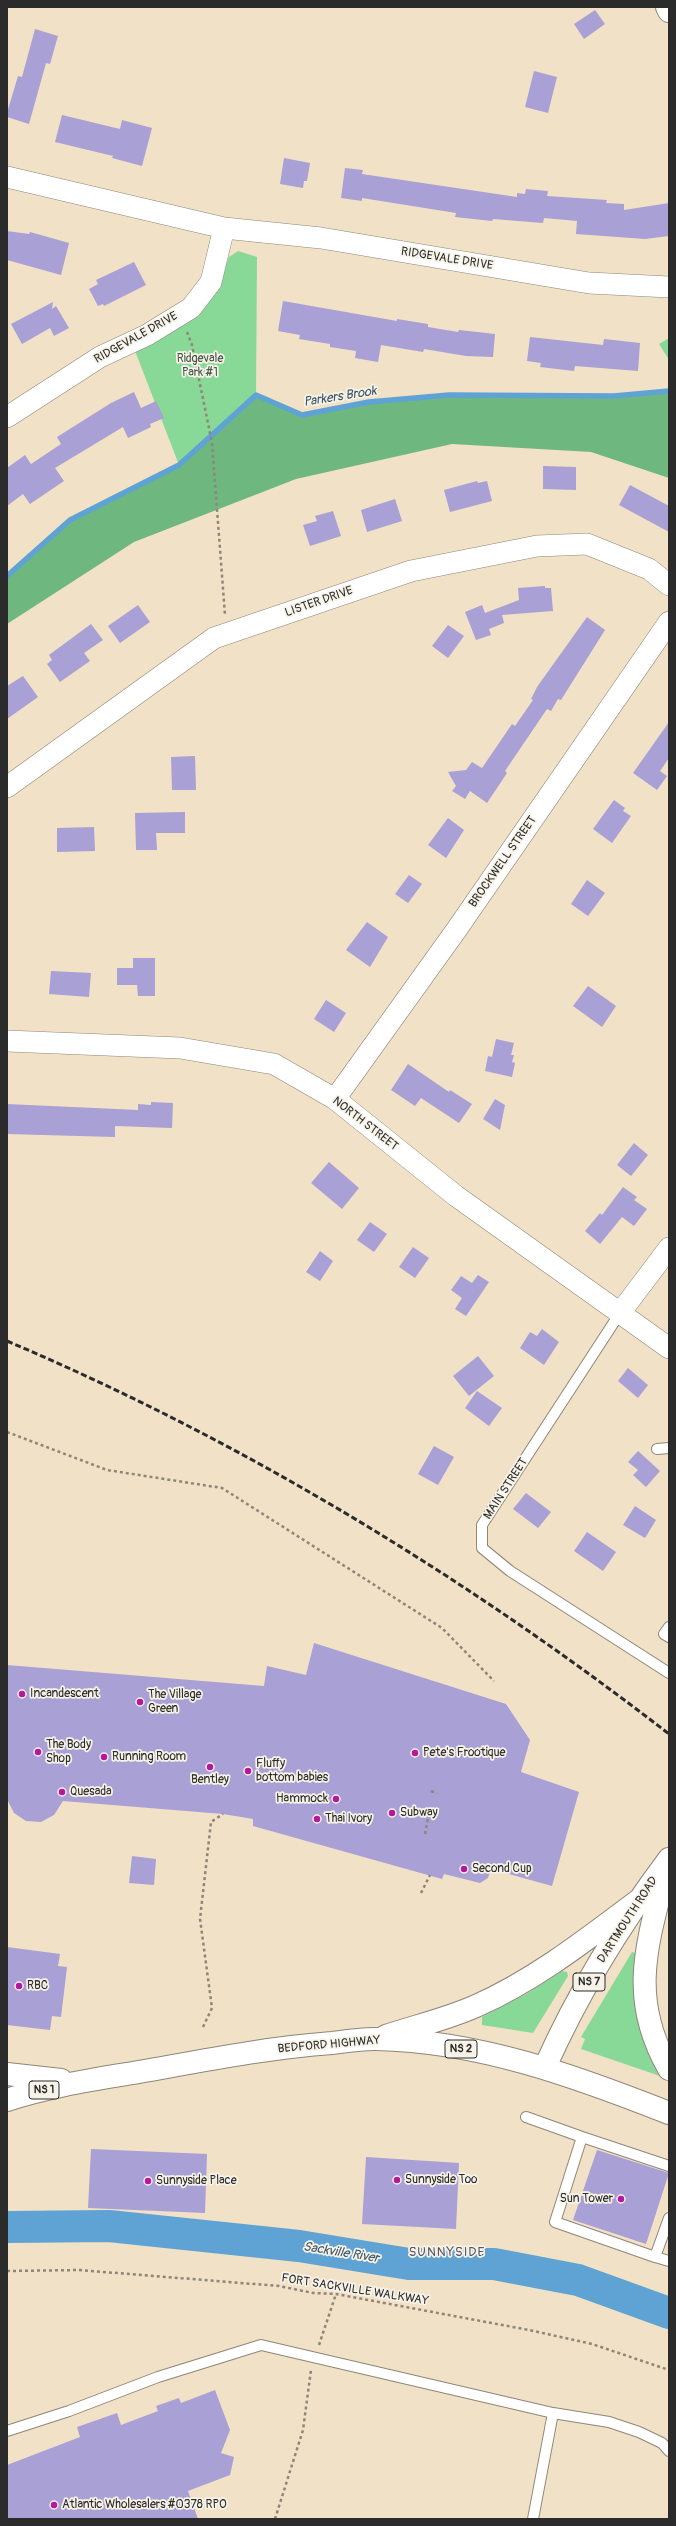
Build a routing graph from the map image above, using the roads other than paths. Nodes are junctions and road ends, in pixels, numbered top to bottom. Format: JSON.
{"nodes":[{"id":1,"x":667,"y":7,"type":"edge"},
{"id":2,"x":669,"y":11,"type":"edge"},
{"id":3,"x":7,"y":177,"type":"edge"},
{"id":4,"x":224,"y":228,"type":"junction"},
{"id":5,"x":669,"y":287,"type":"edge"},
{"id":6,"x":7,"y":417,"type":"edge"},
{"id":7,"x":669,"y":584,"type":"edge"},
{"id":8,"x":669,"y":622,"type":"edge"},
{"id":9,"x":7,"y":787,"type":"edge"},
{"id":10,"x":7,"y":1041,"type":"edge"},
{"id":11,"x":335,"y":1099,"type":"junction"},
{"id":12,"x":669,"y":1248,"type":"edge"},
{"id":13,"x":620,"y":1314,"type":"junction"},
{"id":14,"x":669,"y":1348,"type":"edge"},
{"id":15,"x":669,"y":1448,"type":"edge"},
{"id":16,"x":657,"y":1449,"type":"dead end"},
{"id":17,"x":669,"y":1627,"type":"edge"},
{"id":18,"x":669,"y":1637,"type":"edge"},
{"id":19,"x":669,"y":1673,"type":"edge"},
{"id":20,"x":669,"y":1859,"type":"edge"},
{"id":21,"x":638,"y":1900,"type":"junction"},
{"id":22,"x":376,"y":2039,"type":"junction"},
{"id":23,"x":545,"y":2067,"type":"junction"},
{"id":24,"x":669,"y":2069,"type":"edge"},
{"id":25,"x":7,"y":2074,"type":"edge"},
{"id":26,"x":82,"y":2082,"type":"junction"},
{"id":27,"x":7,"y":2100,"type":"edge"},
{"id":28,"x":669,"y":2113,"type":"edge"},
{"id":29,"x":526,"y":2117,"type":"dead end"},
{"id":30,"x":582,"y":2137,"type":"junction"},
{"id":31,"x":669,"y":2166,"type":"edge"},
{"id":32,"x":669,"y":2218,"type":"edge"},
{"id":33,"x":655,"y":2257,"type":"junction"},
{"id":34,"x":669,"y":2261,"type":"edge"},
{"id":35,"x":553,"y":2413,"type":"junction"},
{"id":36,"x":7,"y":2431,"type":"edge"},
{"id":37,"x":669,"y":2452,"type":"edge"},
{"id":38,"x":533,"y":2519,"type":"edge"}],
"edges":[{"from":1,"to":2,"type":"main road"},
{"from":3,"to":4,"type":"street","name":"RIDGEVALE DRIVE"},
{"from":4,"to":5,"type":"street","name":"RIDGEVALE DRIVE"},
{"from":4,"to":6,"type":"street","name":"RIDGEVALE DRIVE"},
{"from":7,"to":9,"type":"street","name":"LISTER DRIVE"},
{"from":8,"to":11,"type":"street","name":"BROCKWELL STREET"},
{"from":10,"to":11,"type":"street","name":"NORTH STREET"},
{"from":11,"to":13,"type":"street","name":"NORTH STREET"},
{"from":12,"to":13,"type":"street","name":"MAIN STREET"},
{"from":13,"to":14,"type":"street","name":"NORTH STREET"},
{"from":13,"to":19,"type":"lane","name":"MAIN STREET"},
{"from":15,"to":16,"type":"lane"},
{"from":17,"to":18,"type":"lane"},
{"from":20,"to":21,"type":"main road","name":"DARTMOUTH ROAD","number":"NS 7"},
{"from":20,"to":24,"type":"main road"},
{"from":21,"to":22,"type":"main road"},
{"from":21,"to":23,"type":"main road","name":"DARTMOUTH ROAD","number":"NS 7"},
{"from":22,"to":23,"type":"main road","name":"BEDFORD HIGHWAY","number":"NS 2"},
{"from":22,"to":26,"type":"main road","name":"BEDFORD HIGHWAY","number":"NS 2"},
{"from":23,"to":28,"type":"main road","name":"BEDFORD HIGHWAY","number":"NS 2"},
{"from":25,"to":26,"type":"main road","number":"NS 2"},
{"from":26,"to":27,"type":"main road","name":"BEDFORD HIGHWAY","number":"NS 1"},
{"from":29,"to":30,"type":"lane"},
{"from":30,"to":31,"type":"lane"},
{"from":30,"to":33,"type":"lane"},
{"from":32,"to":33,"type":"lane"},
{"from":33,"to":34,"type":"lane"},
{"from":35,"to":36,"type":"lane"},
{"from":35,"to":37,"type":"lane"},
{"from":35,"to":38,"type":"lane"}]}
